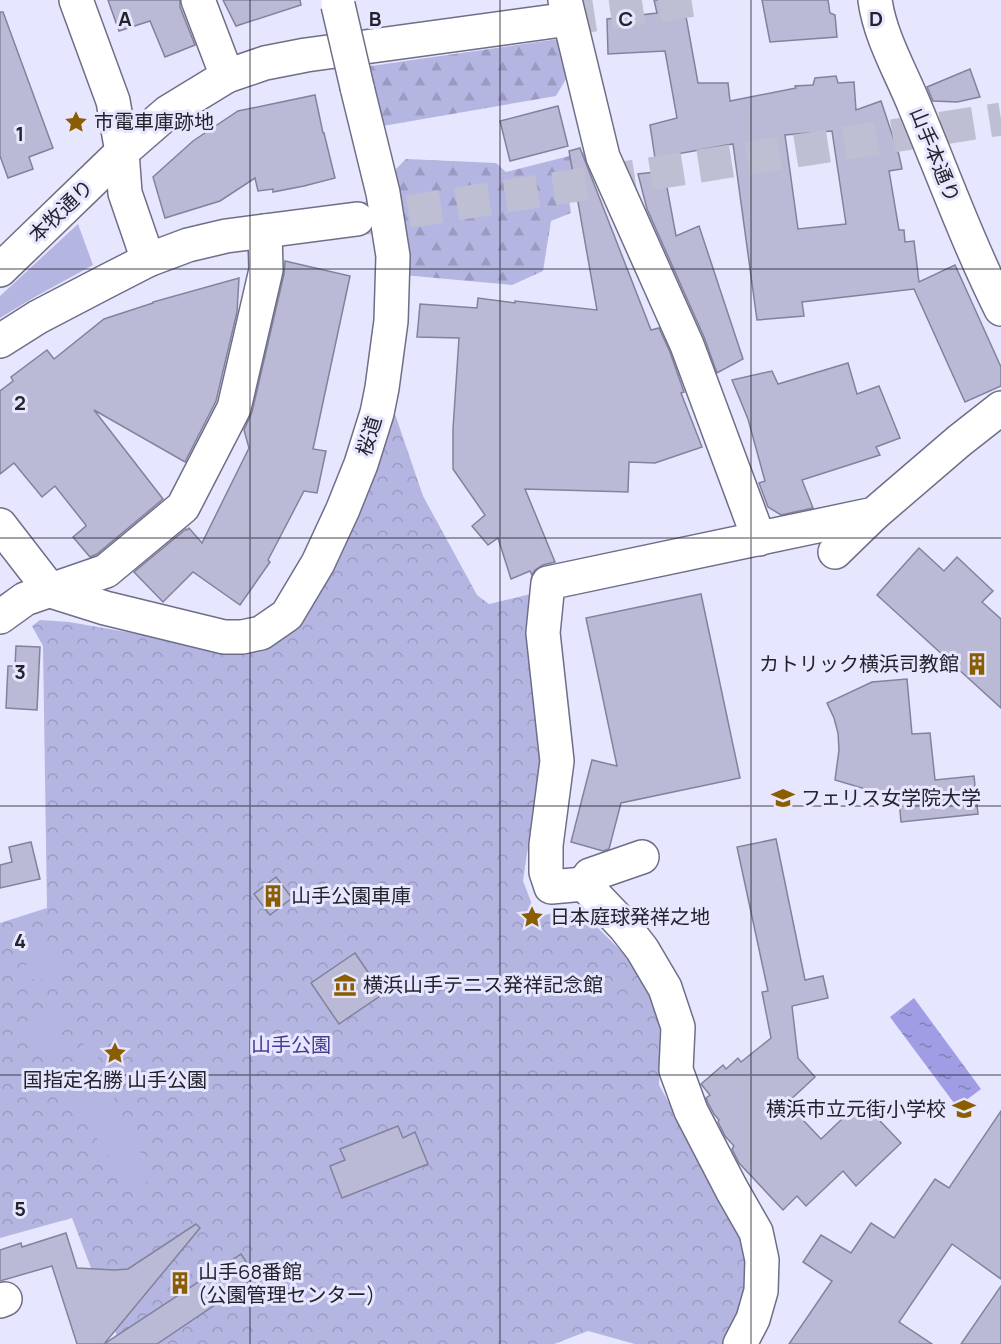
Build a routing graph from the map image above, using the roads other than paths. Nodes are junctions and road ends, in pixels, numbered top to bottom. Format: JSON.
{"nodes":[{"id":1,"x":76,"y":0,"type":"edge"},
{"id":2,"x":198,"y":0,"type":"edge"},
{"id":3,"x":875,"y":0,"type":"edge"},
{"id":4,"x":337,"y":3,"type":"edge"},
{"id":5,"x":564,"y":10,"type":"edge"},
{"id":6,"x":227,"y":76,"type":"junction"},
{"id":7,"x":122,"y":152,"type":"junction"},
{"id":8,"x":357,"y":219,"type":"tunnel mouth"},
{"id":9,"x":265,"y":231,"type":"junction"},
{"id":10,"x":148,"y":260,"type":"junction"},
{"id":11,"x":0,"y":270,"type":"edge"},
{"id":12,"x":1001,"y":309,"type":"edge"},
{"id":13,"x":0,"y":341,"type":"edge"},
{"id":14,"x":1001,"y":408,"type":"edge"},
{"id":15,"x":874,"y":514,"type":"junction"},
{"id":16,"x":0,"y":525,"type":"edge"},
{"id":17,"x":759,"y":539,"type":"junction"},
{"id":18,"x":835,"y":552,"type":"dead end"},
{"id":19,"x":51,"y":591,"type":"junction"},
{"id":20,"x":0,"y":617,"type":"edge"},
{"id":21,"x":642,"y":857,"type":"dead end"},
{"id":22,"x":584,"y":884,"type":"junction"},
{"id":23,"x":740,"y":1344,"type":"edge"}],
"edges":[{"from":1,"to":7,"type":"street"},
{"from":2,"to":6,"type":"street"},
{"from":3,"to":12,"type":"street","name":"山手本通り"},
{"from":4,"to":19,"type":"street","name":"桜道","bridge":true},
{"from":5,"to":6,"type":"street","name":"本牧通り"},
{"from":5,"to":17,"type":"street"},
{"from":6,"to":7,"type":"street","name":"本牧通り"},
{"from":7,"to":10,"type":"street"},
{"from":7,"to":11,"type":"street","name":"本牧通り"},
{"from":8,"to":9,"type":"street"},
{"from":9,"to":10,"type":"street"},
{"from":9,"to":19,"type":"street"},
{"from":10,"to":13,"type":"street"},
{"from":14,"to":15,"type":"street"},
{"from":15,"to":17,"type":"street"},
{"from":15,"to":18,"type":"street"},
{"from":16,"to":19,"type":"street"},
{"from":17,"to":22,"type":"street"},
{"from":19,"to":20,"type":"street"},
{"from":21,"to":22,"type":"street"},
{"from":22,"to":23,"type":"street"}]}
